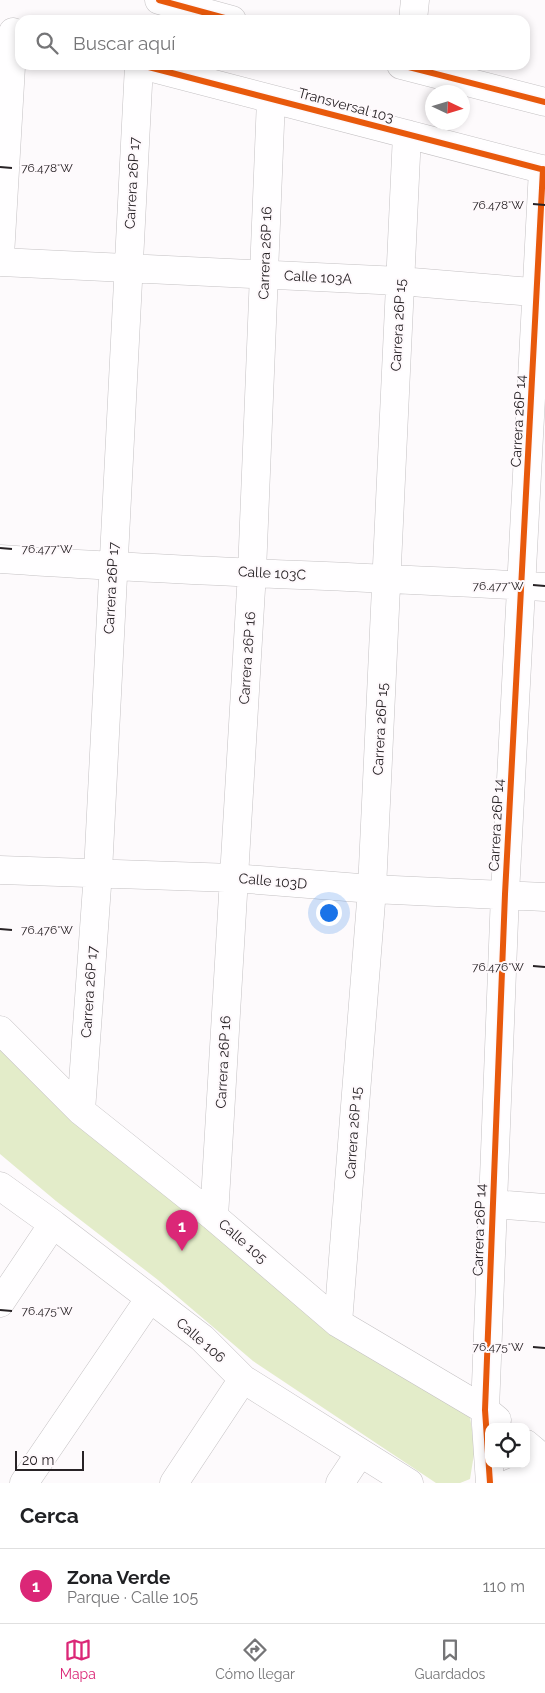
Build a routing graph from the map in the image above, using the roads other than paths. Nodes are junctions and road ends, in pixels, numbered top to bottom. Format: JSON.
{"nodes":[{"id":1,"x":159,"y":0,"type":"edge"},
{"id":2,"x":415,"y":0,"type":"edge"},
{"id":3,"x":214,"y":15,"type":"edge"},
{"id":4,"x":414,"y":15,"type":"edge"},
{"id":5,"x":11,"y":31,"type":"edge"},
{"id":6,"x":140,"y":70,"type":"edge"},
{"id":7,"x":159,"y":70,"type":"edge"},
{"id":8,"x":421,"y":70,"type":"edge"},
{"id":9,"x":271,"y":99,"type":"junction"},
{"id":10,"x":545,"y":102,"type":"edge"},
{"id":11,"x":407,"y":134,"type":"junction"},
{"id":12,"x":544,"y":170,"type":"edge"},
{"id":13,"x":0,"y":256,"type":"edge"},
{"id":14,"x":0,"y":262,"type":"edge"},
{"id":15,"x":127,"y":267,"type":"junction"},
{"id":16,"x":264,"y":275,"type":"junction"},
{"id":17,"x":400,"y":281,"type":"junction"},
{"id":18,"x":541,"y":293,"type":"edge"},
{"id":19,"x":0,"y":560,"type":"edge"},
{"id":20,"x":112,"y":567,"type":"junction"},
{"id":21,"x":252,"y":572,"type":"junction"},
{"id":22,"x":387,"y":579,"type":"junction"},
{"id":23,"x":533,"y":586,"type":"edge"},
{"id":24,"x":0,"y":870,"type":"edge"},
{"id":25,"x":98,"y":872,"type":"junction"},
{"id":26,"x":233,"y":878,"type":"junction"},
{"id":27,"x":372,"y":890,"type":"junction"},
{"id":28,"x":505,"y":894,"type":"junction"},
{"id":29,"x":545,"y":897,"type":"edge"},
{"id":30,"x":0,"y":1030,"type":"edge"},
{"id":31,"x":81,"y":1111,"type":"junction"},
{"id":32,"x":0,"y":1186,"type":"edge"},
{"id":33,"x":493,"y":1204,"type":"junction"},
{"id":34,"x":545,"y":1208,"type":"edge"},
{"id":35,"x":214,"y":1217,"type":"junction"},
{"id":36,"x":53,"y":1224,"type":"junction"},
{"id":37,"x":150,"y":1298,"type":"junction"},
{"id":38,"x":0,"y":1303,"type":"edge"},
{"id":39,"x":338,"y":1323,"type":"junction"},
{"id":40,"x":243,"y":1379,"type":"junction"},
{"id":41,"x":495,"y":1418,"type":"edge"},
{"id":42,"x":530,"y":1447,"type":"edge"},
{"id":43,"x":360,"y":1453,"type":"junction"},
{"id":44,"x":545,"y":1460,"type":"edge"},
{"id":45,"x":545,"y":1469,"type":"edge"},
{"id":46,"x":24,"y":1483,"type":"edge"},
{"id":47,"x":174,"y":1483,"type":"edge"},
{"id":48,"x":340,"y":1483,"type":"edge"},
{"id":49,"x":409,"y":1483,"type":"edge"},
{"id":50,"x":490,"y":1483,"type":"edge"},
{"id":51,"x":512,"y":1483,"type":"edge"}],
"edges":[{"from":1,"to":3,"type":"street"},
{"from":2,"to":4,"type":"street"},
{"from":5,"to":13,"type":"street"},
{"from":6,"to":15,"type":"street","name":"Carrera 26P 17"},
{"from":7,"to":9,"type":"street","name":"Transversal 103"},
{"from":8,"to":10,"type":"street"},
{"from":9,"to":11,"type":"street","name":"Transversal 103"},
{"from":9,"to":16,"type":"street","name":"Carrera 26P 16"},
{"from":11,"to":12,"type":"street","name":"Transversal 103"},
{"from":11,"to":17,"type":"street","name":"Carrera 26P 15"},
{"from":12,"to":18,"type":"street","name":"Carrera 26P 14"},
{"from":14,"to":15,"type":"street","name":"Calle 103A"},
{"from":15,"to":16,"type":"street","name":"Calle 103A"},
{"from":15,"to":20,"type":"street","name":"Carrera 26P 17"},
{"from":16,"to":17,"type":"street","name":"Calle 103A"},
{"from":16,"to":21,"type":"street","name":"Carrera 26P 16"},
{"from":17,"to":18,"type":"street","name":"Calle 103A"},
{"from":17,"to":22,"type":"street","name":"Carrera 26P 15"},
{"from":18,"to":23,"type":"street","name":"Carrera 26P 14"},
{"from":19,"to":20,"type":"street","name":"Calle 103C"},
{"from":20,"to":21,"type":"street","name":"Calle 103C"},
{"from":20,"to":25,"type":"street","name":"Carrera 26P 17"},
{"from":21,"to":22,"type":"street","name":"Calle 103C"},
{"from":21,"to":26,"type":"street","name":"Carrera 26P 16"},
{"from":22,"to":23,"type":"street","name":"Calle 103C"},
{"from":22,"to":27,"type":"street","name":"Carrera 26P 15"},
{"from":23,"to":28,"type":"street","name":"Carrera 26P 14"},
{"from":24,"to":25,"type":"street","name":"Calle 103D"},
{"from":25,"to":26,"type":"street","name":"Calle 103D"},
{"from":25,"to":31,"type":"street","name":"Carrera 26P 17"},
{"from":26,"to":27,"type":"street","name":"Calle 103D"},
{"from":26,"to":35,"type":"street","name":"Carrera 26P 16"},
{"from":27,"to":28,"type":"street","name":"Calle 103D"},
{"from":27,"to":39,"type":"street","name":"Carrera 26P 15"},
{"from":28,"to":29,"type":"street","name":"Calle 103D"},
{"from":28,"to":33,"type":"street","name":"Carrera 26P 14"},
{"from":30,"to":31,"type":"street","name":"Calle 105"},
{"from":31,"to":35,"type":"street","name":"Calle 105"},
{"from":32,"to":36,"type":"street","name":"Calle 106"},
{"from":33,"to":34,"type":"street"},
{"from":33,"to":41,"type":"street","name":"Carrera 26P 14"},
{"from":35,"to":39,"type":"street","name":"Calle 105"},
{"from":36,"to":37,"type":"street","name":"Calle 106"},
{"from":36,"to":38,"type":"street"},
{"from":37,"to":40,"type":"street","name":"Calle 106"},
{"from":37,"to":46,"type":"street"},
{"from":39,"to":41,"type":"street","name":"Calle 105"},
{"from":40,"to":43,"type":"street","name":"Calle 106"},
{"from":40,"to":47,"type":"street"},
{"from":41,"to":50,"type":"street","name":"Carrera 26P 14"},
{"from":42,"to":44,"type":"street"},
{"from":43,"to":48,"type":"street"},
{"from":43,"to":49,"type":"street","name":"Calle 106"},
{"from":45,"to":51,"type":"street"}]}
